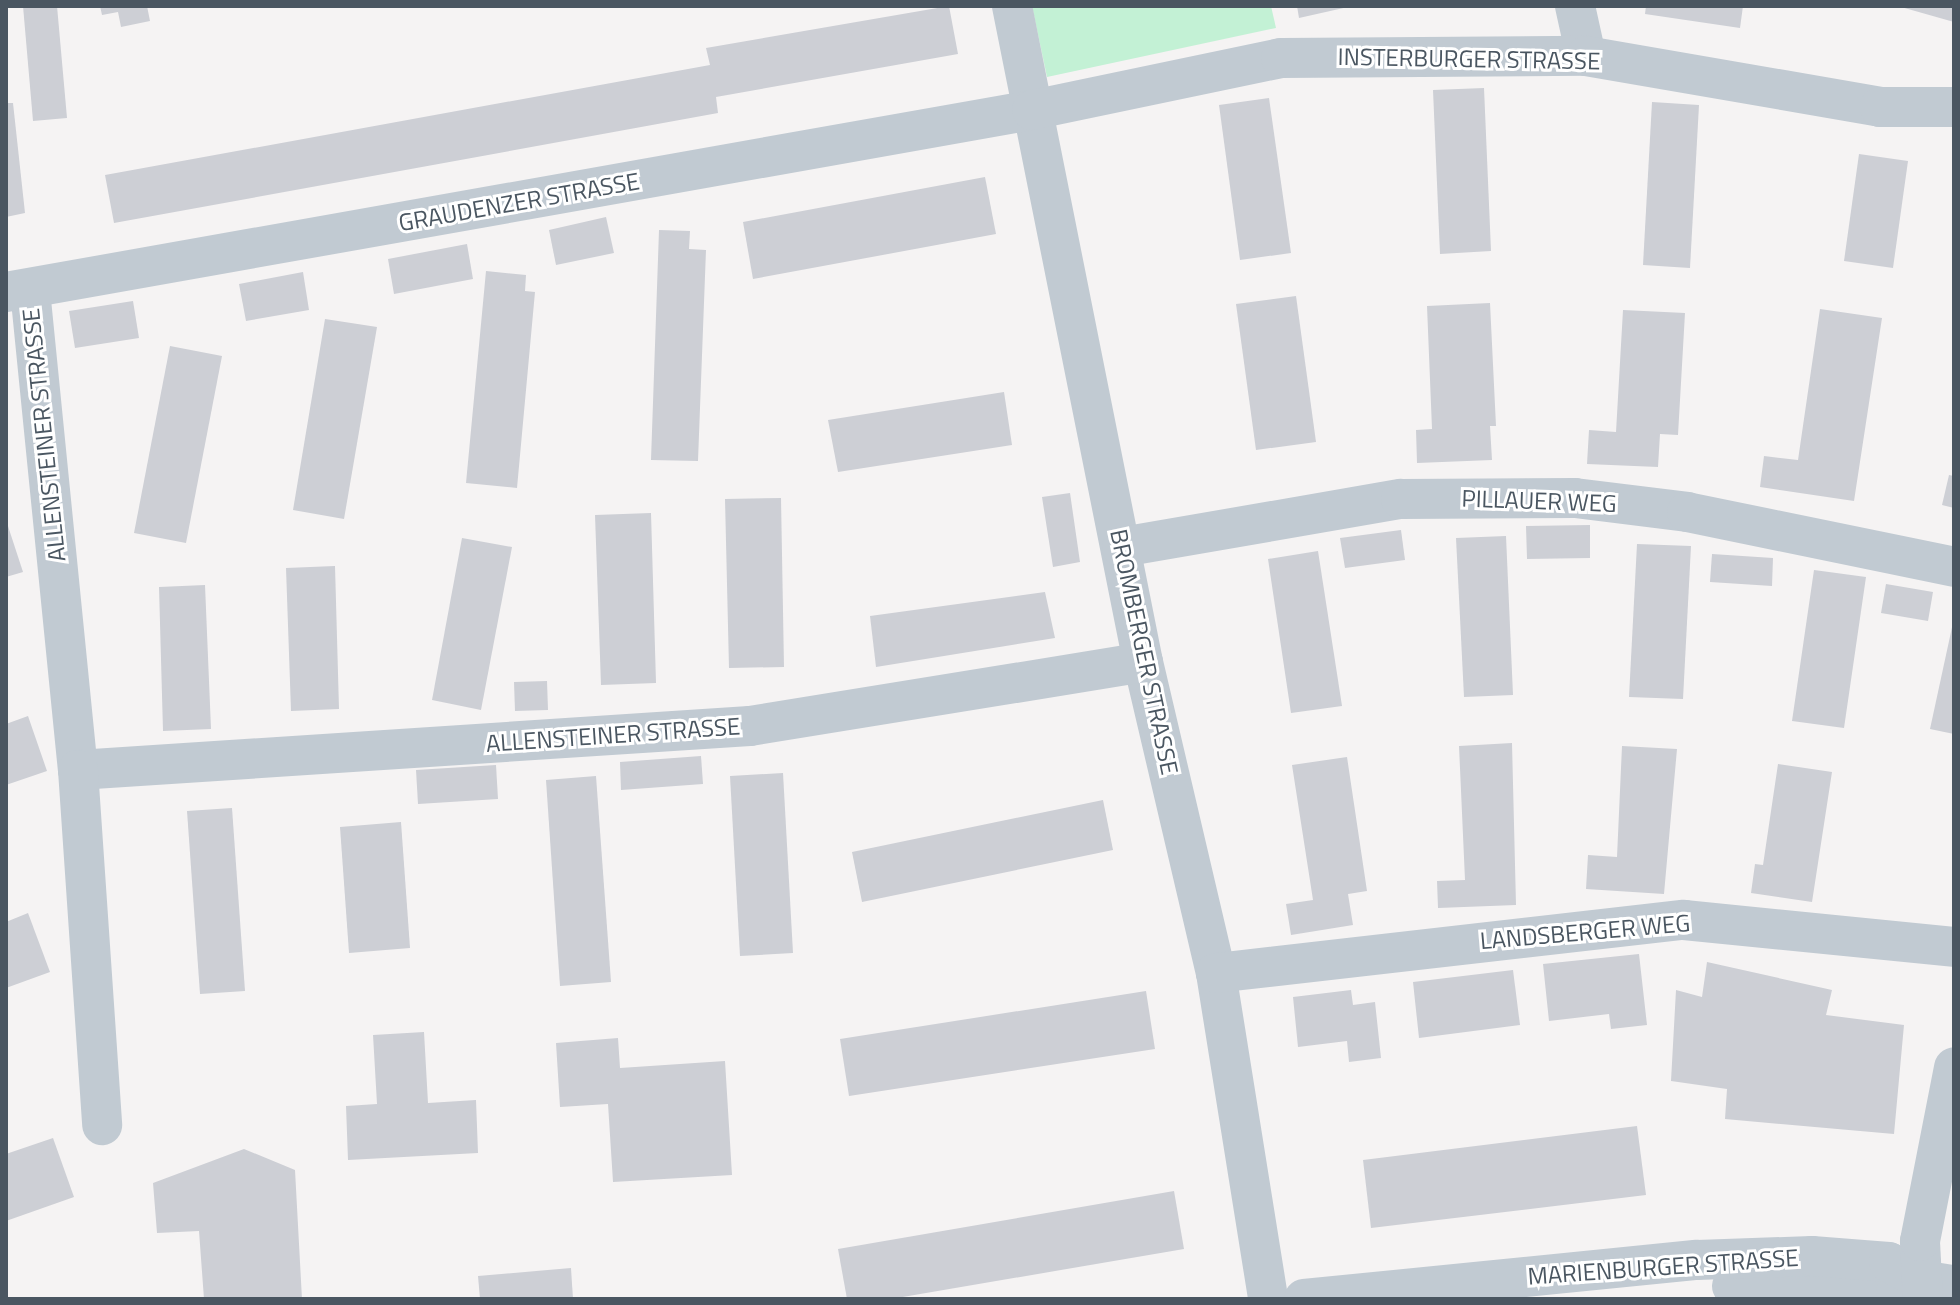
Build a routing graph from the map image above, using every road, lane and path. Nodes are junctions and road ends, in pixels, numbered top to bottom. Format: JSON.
{"nodes":[{"id":1,"x":1012,"y":6,"type":"edge"},
{"id":2,"x":1575,"y":6,"type":"edge"},
{"id":3,"x":1586,"y":56,"type":"junction"},
{"id":4,"x":1954,"y":107,"type":"edge"},
{"id":5,"x":1032,"y":110,"type":"junction"},
{"id":6,"x":18,"y":291,"type":"edge"},
{"id":7,"x":1122,"y":547,"type":"junction"},
{"id":8,"x":1954,"y":567,"type":"edge"},
{"id":9,"x":1143,"y":662,"type":"junction"},
{"id":10,"x":78,"y":770,"type":"junction"},
{"id":11,"x":1954,"y":947,"type":"edge"},
{"id":12,"x":1216,"y":973,"type":"junction"},
{"id":13,"x":1954,"y":1067,"type":"edge"},
{"id":14,"x":102,"y":1125,"type":"dead end"},
{"id":15,"x":1933,"y":1288,"type":"edge"},
{"id":16,"x":1268,"y":1299,"type":"edge"},
{"id":17,"x":1304,"y":1299,"type":"edge"},
{"id":18,"x":1565,"y":1299,"type":"edge"}],
"edges":[{"from":1,"to":5,"type":"street","name":"BROMBERGER STRASSE"},
{"from":2,"to":3,"type":"street"},
{"from":3,"to":4,"type":"street","name":"INSTERBURGER STRASSE"},
{"from":3,"to":5,"type":"street","name":"INSTERBURGER STRASSE"},
{"from":5,"to":6,"type":"street","name":"GRAUDENZER STRASSE"},
{"from":5,"to":7,"type":"street","name":"BROMBERGER STRASSE"},
{"from":6,"to":10,"type":"street","name":"ALLENSTEINER STRASSE"},
{"from":7,"to":8,"type":"street","name":"PILLAUER WEG"},
{"from":7,"to":9,"type":"street","name":"BROMBERGER STRASSE"},
{"from":9,"to":10,"type":"street","name":"ALLENSTEINER STRASSE"},
{"from":9,"to":12,"type":"street","name":"BROMBERGER STRASSE"},
{"from":10,"to":14,"type":"street","name":"ALLENSTEINER STRASSE"},
{"from":11,"to":12,"type":"street","name":"LANDSBERGER WEG"},
{"from":12,"to":16,"type":"street","name":"BROMBERGER STRASSE"},
{"from":13,"to":15,"type":"street"},
{"from":15,"to":17,"type":"street","name":"MARIENBURGER STRASSE"},
{"from":15,"to":18,"type":"street","name":"MARIENBURGER STRASSE"}]}
